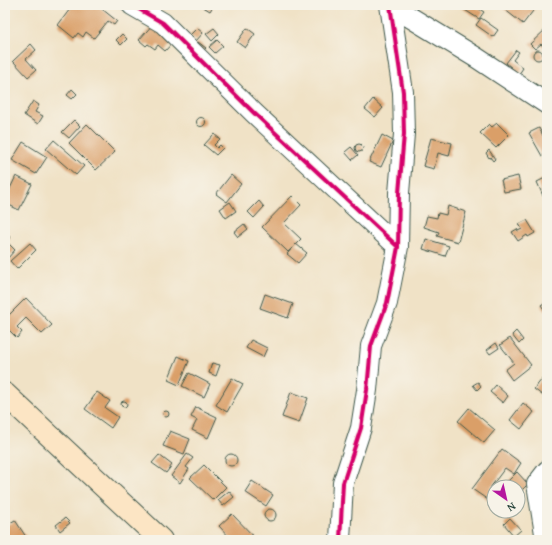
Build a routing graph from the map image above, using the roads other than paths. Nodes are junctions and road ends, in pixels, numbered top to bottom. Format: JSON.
{"nodes":[{"id":1,"x":132,"y":5,"type":"edge"},
{"id":2,"x":390,"y":5,"type":"edge"},
{"id":3,"x":547,"y":104,"type":"edge"},
{"id":4,"x":398,"y":247,"type":"junction"},
{"id":5,"x":5,"y":394,"type":"edge"},
{"id":6,"x":547,"y":471,"type":"edge"},
{"id":7,"x":161,"y":540,"type":"edge"},
{"id":8,"x":340,"y":540,"type":"edge"},
{"id":9,"x":546,"y":540,"type":"edge"}],
"edges":[{"from":1,"to":4,"type":"street"},
{"from":2,"to":3,"type":"street"},
{"from":2,"to":4,"type":"street"},
{"from":4,"to":8,"type":"street"},
{"from":5,"to":7,"type":"main road"},
{"from":6,"to":9,"type":"street"}]}
